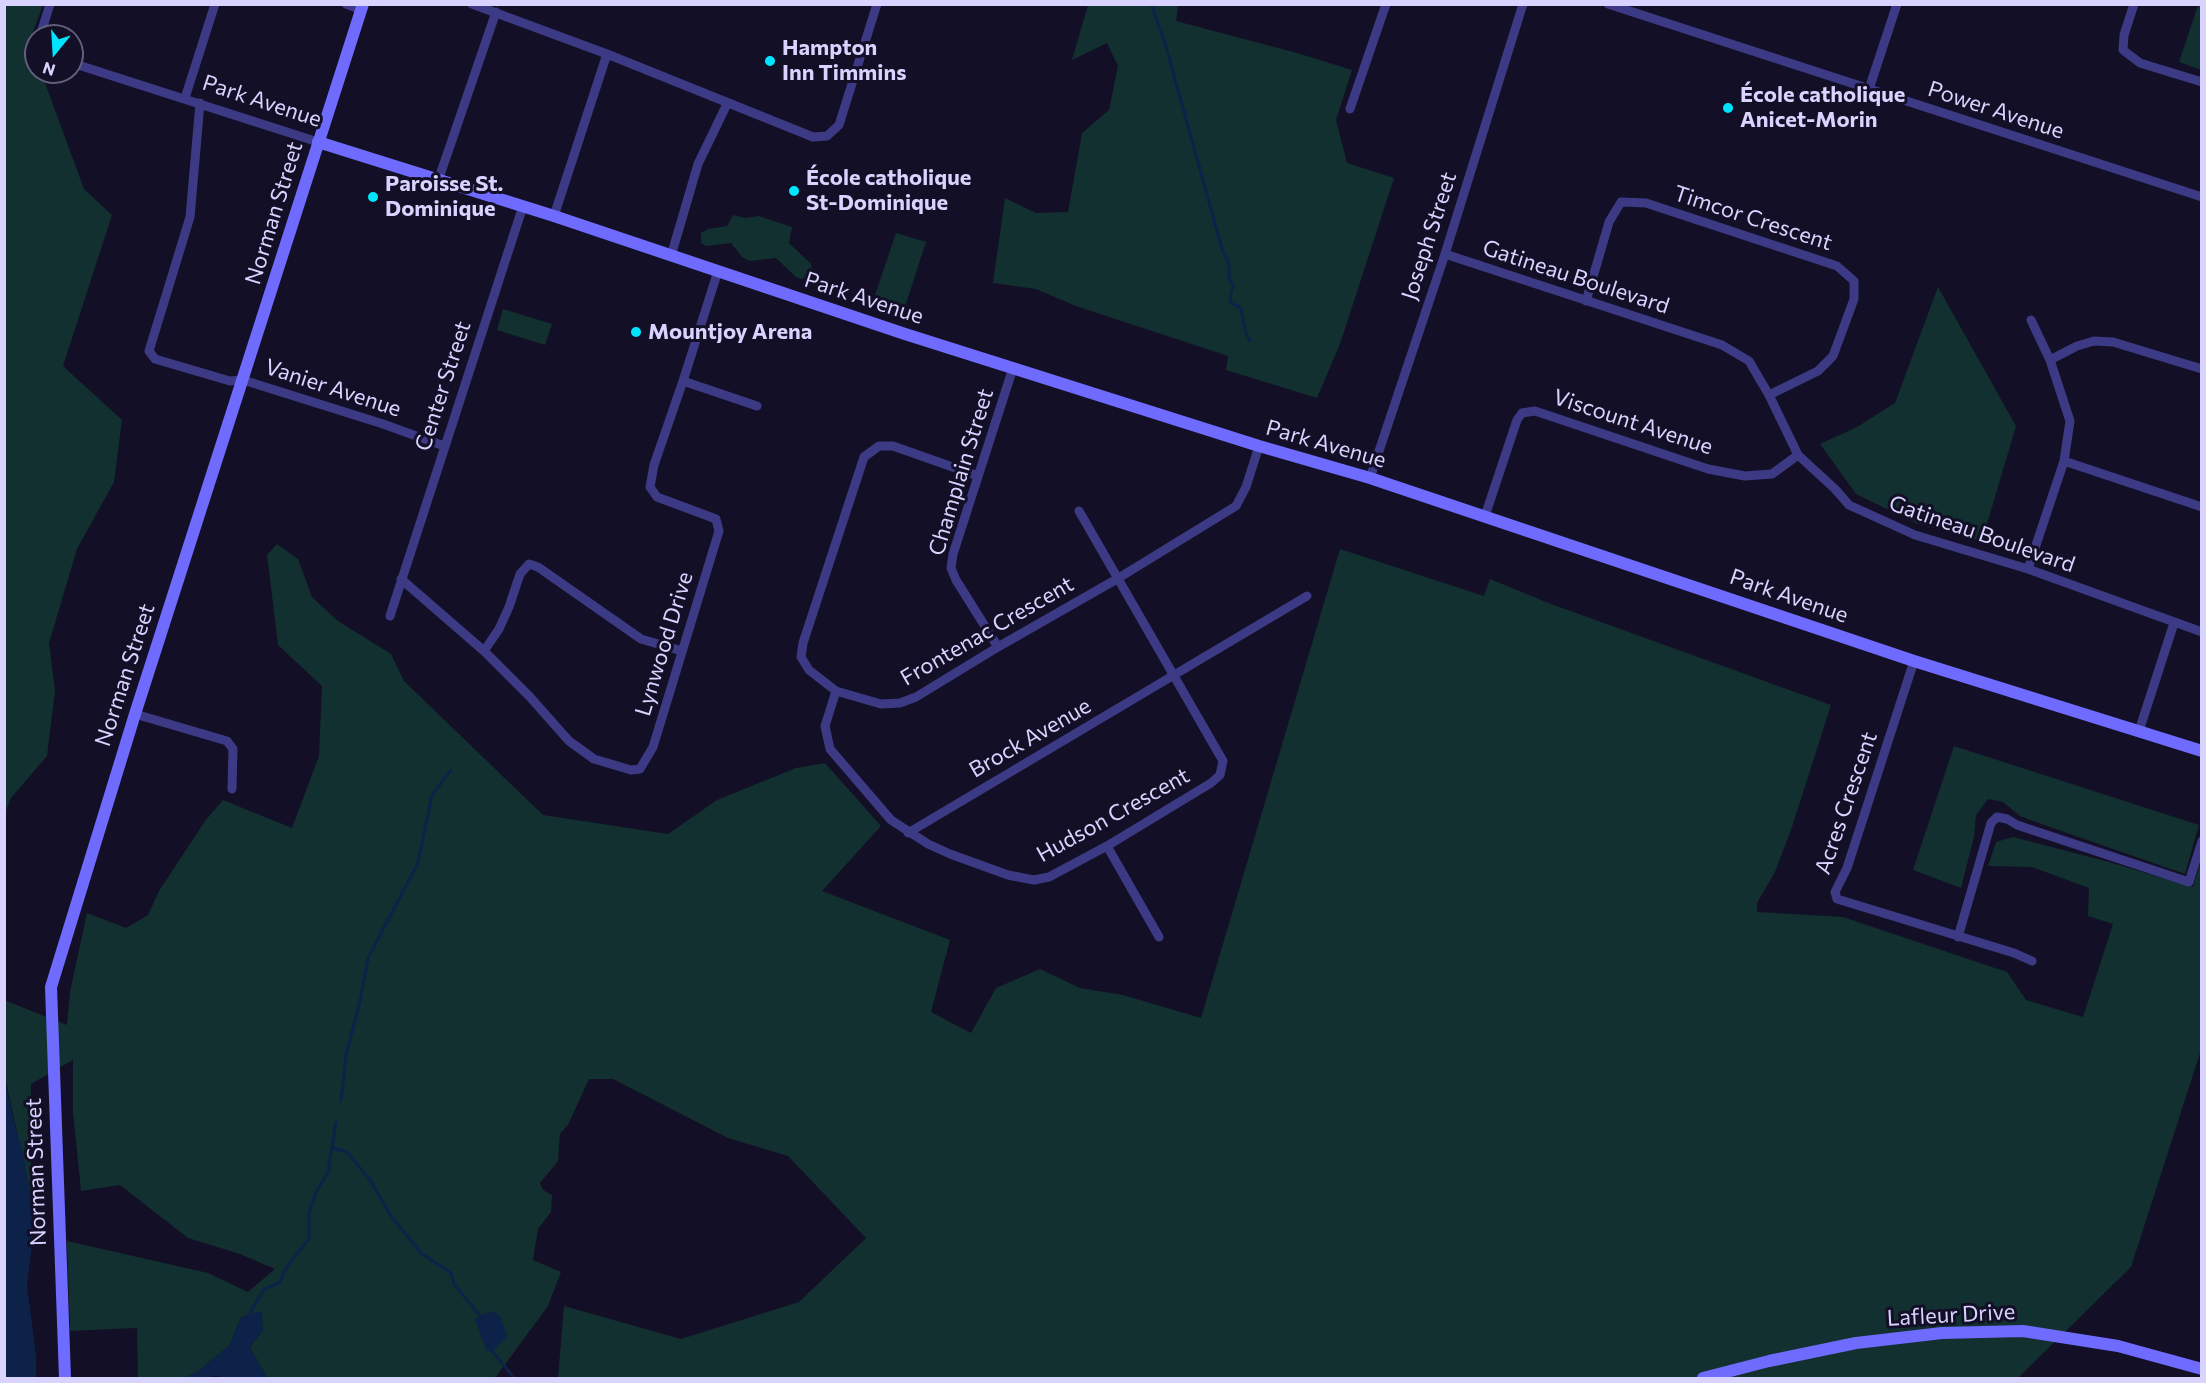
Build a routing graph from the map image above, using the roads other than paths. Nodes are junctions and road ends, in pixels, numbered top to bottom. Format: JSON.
{"nodes":[{"id":1,"x":51,"y":4,"type":"edge"},
{"id":2,"x":215,"y":4,"type":"edge"},
{"id":3,"x":345,"y":4,"type":"edge"},
{"id":4,"x":472,"y":4,"type":"edge"},
{"id":5,"x":877,"y":4,"type":"edge"},
{"id":6,"x":1386,"y":4,"type":"edge"},
{"id":7,"x":1522,"y":4,"type":"edge"},
{"id":8,"x":1608,"y":4,"type":"edge"},
{"id":9,"x":1897,"y":4,"type":"edge"},
{"id":10,"x":2134,"y":4,"type":"edge"},
{"id":11,"x":362,"y":7,"type":"edge"},
{"id":12,"x":496,"y":12,"type":"junction"},
{"id":13,"x":44,"y":24,"type":"edge"},
{"id":14,"x":608,"y":54,"type":"junction"},
{"id":15,"x":84,"y":67,"type":"edge"},
{"id":16,"x":2202,"y":82,"type":"edge"},
{"id":17,"x":1869,"y":89,"type":"junction"},
{"id":18,"x":185,"y":98,"type":"junction"},
{"id":19,"x":200,"y":103,"type":"junction"},
{"id":20,"x":727,"y":104,"type":"junction"},
{"id":21,"x":1350,"y":109,"type":"dead end"},
{"id":22,"x":318,"y":141,"type":"junction"},
{"id":23,"x":439,"y":178,"type":"junction"},
{"id":24,"x":2202,"y":196,"type":"edge"},
{"id":25,"x":523,"y":206,"type":"junction"},
{"id":26,"x":554,"y":216,"type":"junction"},
{"id":27,"x":1444,"y":254,"type":"junction"},
{"id":28,"x":671,"y":256,"type":"junction"},
{"id":29,"x":718,"y":271,"type":"junction"},
{"id":30,"x":1586,"y":301,"type":"junction"},
{"id":31,"x":2031,"y":320,"type":"dead end"},
{"id":32,"x":2050,"y":360,"type":"junction"},
{"id":33,"x":1013,"y":368,"type":"junction"},
{"id":34,"x":2202,"y":369,"type":"edge"},
{"id":35,"x":243,"y":380,"type":"junction"},
{"id":36,"x":683,"y":381,"type":"junction"},
{"id":37,"x":1770,"y":395,"type":"junction"},
{"id":38,"x":758,"y":406,"type":"dead end"},
{"id":39,"x":444,"y":446,"type":"junction"},
{"id":40,"x":1259,"y":446,"type":"junction"},
{"id":41,"x":1798,"y":455,"type":"junction"},
{"id":42,"x":2064,"y":461,"type":"junction"},
{"id":43,"x":978,"y":476,"type":"junction"},
{"id":44,"x":1370,"y":478,"type":"junction"},
{"id":45,"x":2202,"y":507,"type":"edge"},
{"id":46,"x":1079,"y":511,"type":"dead end"},
{"id":47,"x":1485,"y":516,"type":"junction"},
{"id":48,"x":2028,"y":569,"type":"junction"},
{"id":49,"x":401,"y":579,"type":"junction"},
{"id":50,"x":1117,"y":579,"type":"junction"},
{"id":51,"x":1307,"y":596,"type":"dead end"},
{"id":52,"x":390,"y":616,"type":"dead end"},
{"id":53,"x":2174,"y":623,"type":"junction"},
{"id":54,"x":2202,"y":632,"type":"edge"},
{"id":55,"x":998,"y":647,"type":"junction"},
{"id":56,"x":484,"y":651,"type":"junction"},
{"id":57,"x":682,"y":651,"type":"junction"},
{"id":58,"x":1914,"y":661,"type":"junction"},
{"id":59,"x":1173,"y":677,"type":"junction"},
{"id":60,"x":836,"y":691,"type":"junction"},
{"id":61,"x":135,"y":714,"type":"junction"},
{"id":62,"x":2139,"y":731,"type":"junction"},
{"id":63,"x":2202,"y":751,"type":"edge"},
{"id":64,"x":232,"y":789,"type":"dead end"},
{"id":65,"x":908,"y":832,"type":"junction"},
{"id":66,"x":2202,"y":841,"type":"edge"},
{"id":67,"x":1107,"y":846,"type":"junction"},
{"id":68,"x":1159,"y":937,"type":"dead end"},
{"id":69,"x":1958,"y":937,"type":"junction"},
{"id":70,"x":2032,"y":961,"type":"dead end"},
{"id":71,"x":2202,"y":1369,"type":"edge"},
{"id":72,"x":65,"y":1378,"type":"edge"},
{"id":73,"x":1702,"y":1378,"type":"edge"}],
"edges":[{"from":1,"to":13,"type":"street"},
{"from":2,"to":18,"type":"street"},
{"from":3,"to":11,"type":"street"},
{"from":4,"to":12,"type":"street"},
{"from":5,"to":20,"type":"street"},
{"from":6,"to":21,"type":"street"},
{"from":7,"to":27,"type":"street","name":"Joseph Street"},
{"from":8,"to":17,"type":"street","name":"Power Avenue"},
{"from":9,"to":17,"type":"street"},
{"from":10,"to":16,"type":"street"},
{"from":11,"to":22,"type":"street","name":"Norman Street"},
{"from":12,"to":14,"type":"street"},
{"from":12,"to":23,"type":"street"},
{"from":14,"to":20,"type":"street"},
{"from":14,"to":26,"type":"street"},
{"from":15,"to":18,"type":"street","name":"Park Avenue"},
{"from":17,"to":24,"type":"street","name":"Power Avenue"},
{"from":18,"to":19,"type":"street","name":"Park Avenue"},
{"from":19,"to":22,"type":"street","name":"Park Avenue"},
{"from":19,"to":35,"type":"street","name":"Vanier Avenue"},
{"from":20,"to":28,"type":"street"},
{"from":22,"to":23,"type":"street","name":"Park Avenue"},
{"from":22,"to":35,"type":"street","name":"Norman Street"},
{"from":23,"to":25,"type":"street","name":"Park Avenue"},
{"from":25,"to":26,"type":"street","name":"Park Avenue"},
{"from":25,"to":39,"type":"street","name":"Center Street"},
{"from":26,"to":28,"type":"street","name":"Park Avenue"},
{"from":27,"to":30,"type":"street","name":"Gatineau Boulevard"},
{"from":27,"to":44,"type":"street","name":"Joseph Street"},
{"from":28,"to":29,"type":"street","name":"Park Avenue"},
{"from":29,"to":33,"type":"street","name":"Park Avenue"},
{"from":29,"to":36,"type":"street","name":"Lynwood Drive"},
{"from":30,"to":37,"type":"street","name":"Gatineau Boulevard"},
{"from":30,"to":37,"type":"street","name":"Timcor Crescent"},
{"from":31,"to":32,"type":"street"},
{"from":32,"to":34,"type":"street"},
{"from":32,"to":42,"type":"street"},
{"from":33,"to":40,"type":"street","name":"Park Avenue"},
{"from":33,"to":43,"type":"street","name":"Champlain Street"},
{"from":35,"to":39,"type":"street","name":"Vanier Avenue"},
{"from":35,"to":61,"type":"street","name":"Norman Street"},
{"from":36,"to":38,"type":"street"},
{"from":36,"to":57,"type":"street","name":"Lynwood Drive"},
{"from":37,"to":41,"type":"street","name":"Gatineau Boulevard"},
{"from":39,"to":49,"type":"street","name":"Center Street"},
{"from":40,"to":44,"type":"street","name":"Park Avenue"},
{"from":40,"to":50,"type":"street","name":"Frontenac Crescent"},
{"from":41,"to":47,"type":"street","name":"Viscount Avenue"},
{"from":41,"to":48,"type":"street","name":"Gatineau Boulevard"},
{"from":42,"to":45,"type":"street"},
{"from":42,"to":48,"type":"street"},
{"from":43,"to":55,"type":"street","name":"Champlain Street"},
{"from":43,"to":60,"type":"street","name":"Frontenac Crescent"},
{"from":44,"to":47,"type":"street","name":"Park Avenue"},
{"from":46,"to":50,"type":"street","name":"Hudson Crescent"},
{"from":47,"to":58,"type":"street","name":"Park Avenue"},
{"from":48,"to":53,"type":"street","name":"Gatineau Boulevard"},
{"from":49,"to":52,"type":"street","name":"Center Street"},
{"from":49,"to":56,"type":"street","name":"Lynwood Drive"},
{"from":50,"to":55,"type":"street","name":"Frontenac Crescent"},
{"from":50,"to":59,"type":"street","name":"Hudson Crescent"},
{"from":51,"to":59,"type":"street","name":"Brock Avenue"},
{"from":53,"to":54,"type":"street","name":"Gatineau Boulevard"},
{"from":53,"to":62,"type":"street"},
{"from":55,"to":60,"type":"street","name":"Frontenac Crescent"},
{"from":56,"to":57,"type":"street"},
{"from":56,"to":57,"type":"street","name":"Lynwood Drive"},
{"from":58,"to":62,"type":"street","name":"Park Avenue"},
{"from":58,"to":69,"type":"street","name":"Acres Crescent"},
{"from":59,"to":65,"type":"street","name":"Brock Avenue"},
{"from":59,"to":67,"type":"street","name":"Hudson Crescent"},
{"from":60,"to":65,"type":"street","name":"Hudson Crescent"},
{"from":61,"to":64,"type":"street"},
{"from":61,"to":72,"type":"street","name":"Norman Street"},
{"from":62,"to":63,"type":"street","name":"Park Avenue"},
{"from":65,"to":67,"type":"street","name":"Hudson Crescent"},
{"from":66,"to":69,"type":"street"},
{"from":67,"to":68,"type":"street"},
{"from":69,"to":70,"type":"street","name":"Acres Crescent"},
{"from":71,"to":73,"type":"street","name":"Lafleur Drive"}]}
